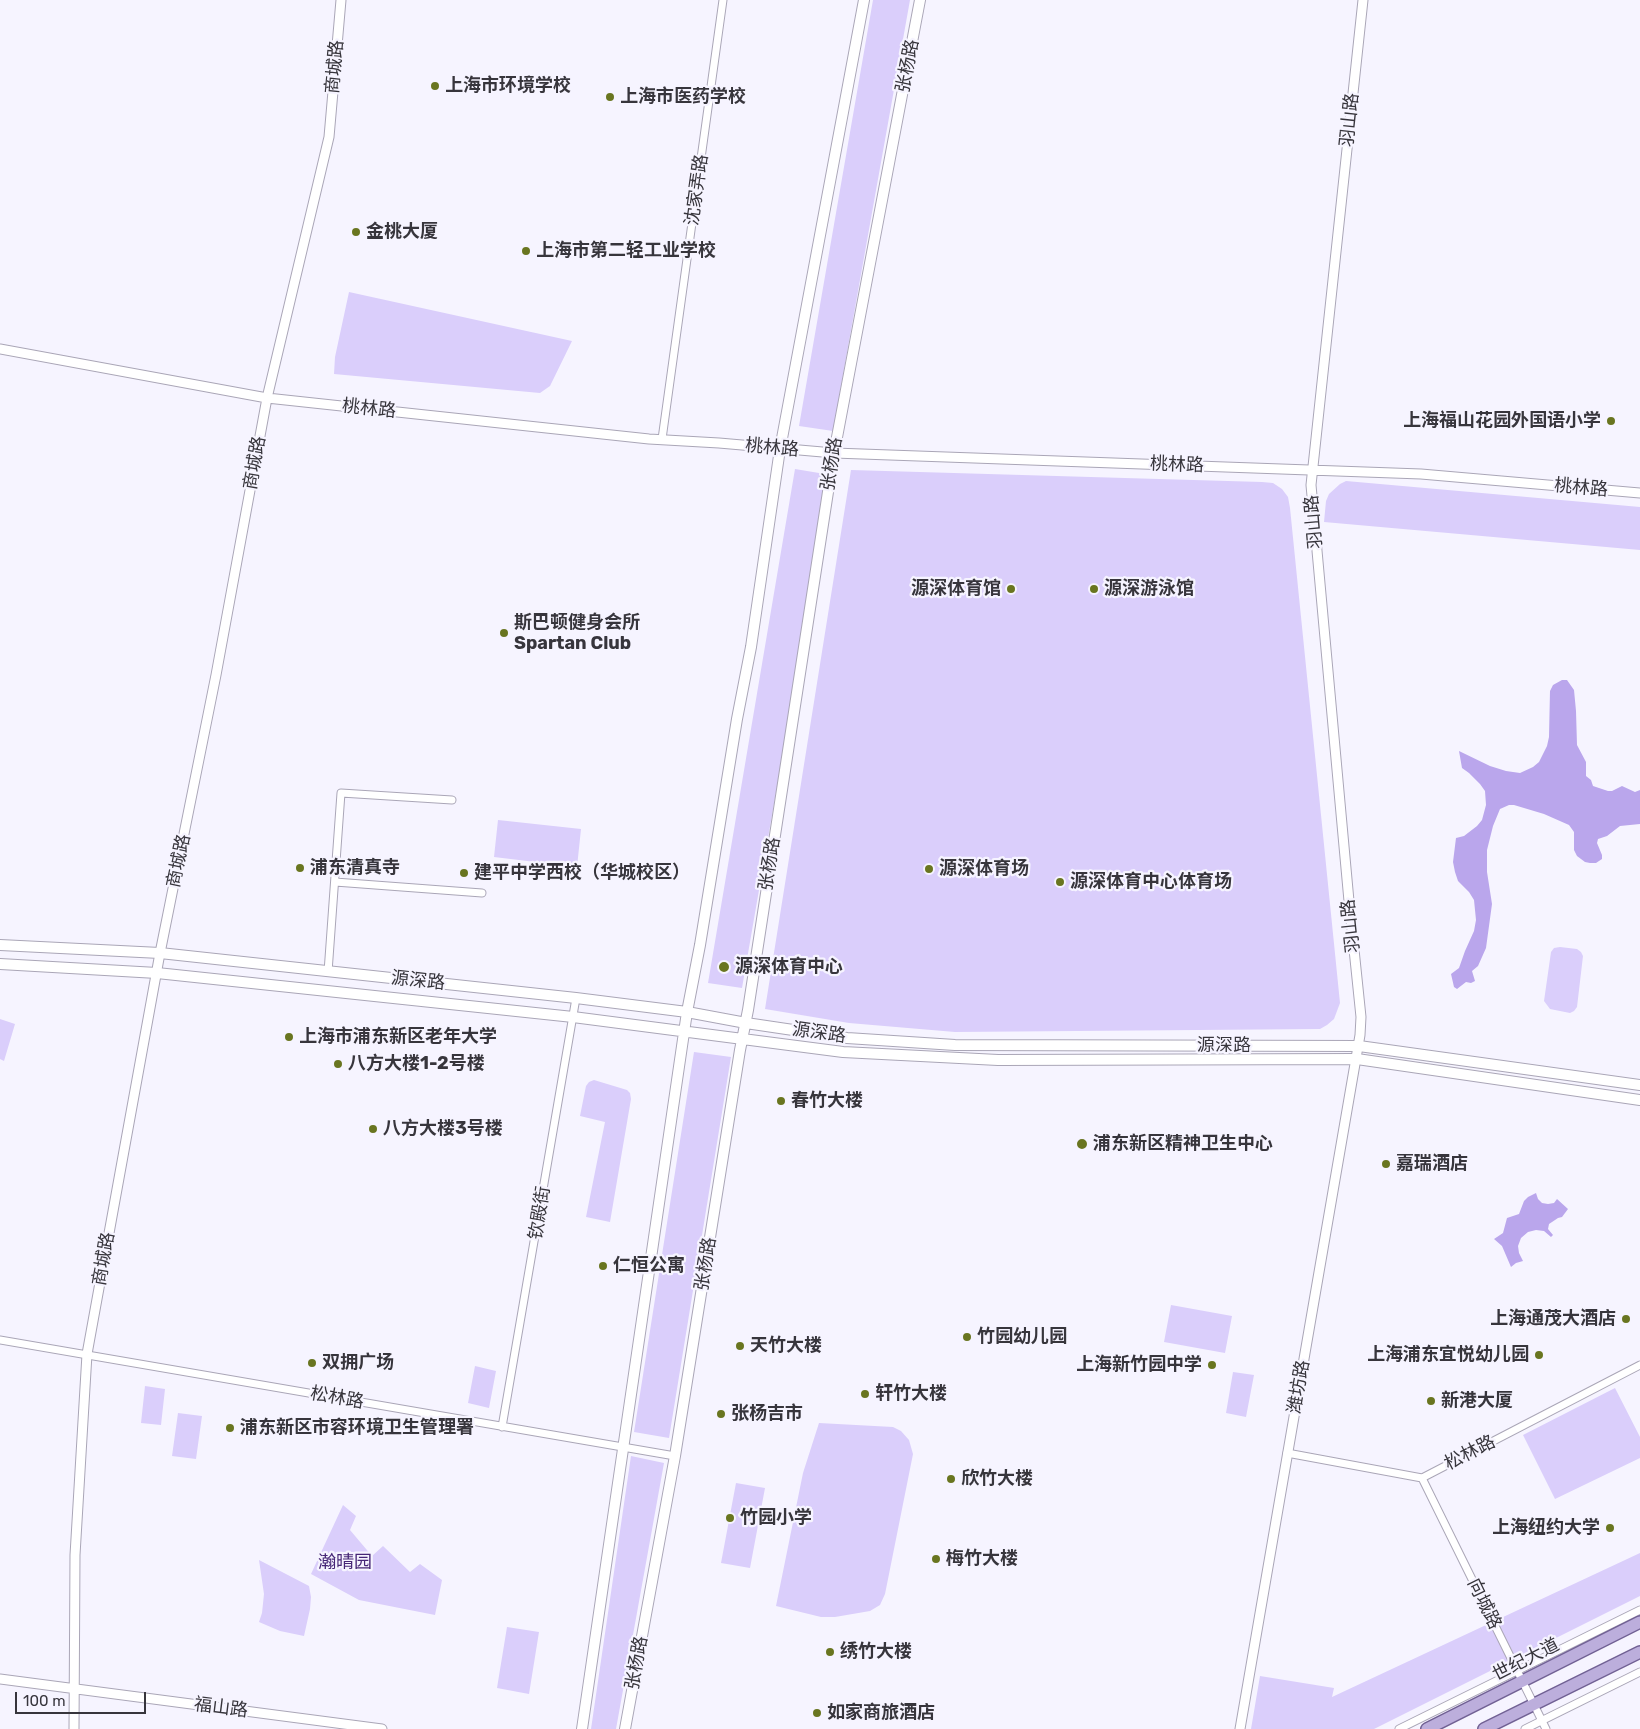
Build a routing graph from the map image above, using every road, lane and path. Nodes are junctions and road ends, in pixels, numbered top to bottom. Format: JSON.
{"nodes":[{"id":1,"x":341,"y":0,"type":"edge"},
{"id":2,"x":723,"y":0,"type":"edge"},
{"id":3,"x":864,"y":0,"type":"edge"},
{"id":4,"x":920,"y":0,"type":"edge"},
{"id":5,"x":1363,"y":0,"type":"edge"},
{"id":6,"x":0,"y":349,"type":"edge"},
{"id":7,"x":267,"y":398,"type":"junction"},
{"id":8,"x":662,"y":440,"type":"junction"},
{"id":9,"x":780,"y":449,"type":"junction"},
{"id":10,"x":834,"y":453,"type":"junction"},
{"id":11,"x":1312,"y":470,"type":"junction"},
{"id":12,"x":1640,"y":493,"type":"edge"},
{"id":13,"x":452,"y":800,"type":"dead end"},
{"id":14,"x":335,"y":882,"type":"junction"},
{"id":15,"x":482,"y":893,"type":"dead end"},
{"id":16,"x":0,"y":945,"type":"edge"},
{"id":17,"x":160,"y":953,"type":"junction"},
{"id":18,"x":0,"y":964,"type":"edge"},
{"id":19,"x":328,"y":972,"type":"junction"},
{"id":20,"x":156,"y":973,"type":"junction"},
{"id":21,"x":576,"y":998,"type":"junction"},
{"id":22,"x":687,"y":1012,"type":"junction"},
{"id":23,"x":573,"y":1017,"type":"junction"},
{"id":24,"x":746,"y":1023,"type":"junction"},
{"id":25,"x":684,"y":1031,"type":"junction"},
{"id":26,"x":743,"y":1039,"type":"junction"},
{"id":27,"x":1359,"y":1046,"type":"junction"},
{"id":28,"x":1356,"y":1059,"type":"junction"},
{"id":29,"x":1640,"y":1085,"type":"edge"},
{"id":30,"x":1640,"y":1100,"type":"edge"},
{"id":31,"x":0,"y":1340,"type":"edge"},
{"id":32,"x":87,"y":1354,"type":"junction"},
{"id":33,"x":1640,"y":1365,"type":"edge"},
{"id":34,"x":502,"y":1427,"type":"junction"},
{"id":35,"x":623,"y":1446,"type":"junction"},
{"id":36,"x":1287,"y":1453,"type":"junction"},
{"id":37,"x":675,"y":1456,"type":"junction"},
{"id":38,"x":1422,"y":1478,"type":"junction"},
{"id":39,"x":1640,"y":1610,"type":"edge"},
{"id":40,"x":1640,"y":1622,"type":"edge"},
{"id":41,"x":1640,"y":1652,"type":"edge"},
{"id":42,"x":1516,"y":1671,"type":"junction"},
{"id":43,"x":1640,"y":1672,"type":"edge"},
{"id":44,"x":0,"y":1679,"type":"edge"},
{"id":45,"x":1522,"y":1682,"type":"junction"},
{"id":46,"x":74,"y":1689,"type":"junction"},
{"id":47,"x":1534,"y":1704,"type":"junction"},
{"id":48,"x":1542,"y":1721,"type":"junction"},
{"id":49,"x":74,"y":1729,"type":"edge"},
{"id":50,"x":382,"y":1729,"type":"edge"},
{"id":51,"x":582,"y":1729,"type":"edge"},
{"id":52,"x":625,"y":1729,"type":"edge"},
{"id":53,"x":1240,"y":1729,"type":"edge"},
{"id":54,"x":1399,"y":1729,"type":"edge"},
{"id":55,"x":1427,"y":1729,"type":"edge"},
{"id":56,"x":1484,"y":1729,"type":"edge"},
{"id":57,"x":1525,"y":1729,"type":"edge"},
{"id":58,"x":1546,"y":1729,"type":"edge"}],
"edges":[{"from":1,"to":7,"type":"street","name":"商城路"},
{"from":2,"to":8,"type":"street","name":"沈家弄路"},
{"from":3,"to":9,"type":"main road"},
{"from":4,"to":10,"type":"main road","name":"张杨路"},
{"from":5,"to":11,"type":"street","name":"羽山路"},
{"from":6,"to":7,"type":"street","name":"桃林路"},
{"from":7,"to":8,"type":"street","name":"桃林路"},
{"from":7,"to":17,"type":"street","name":"商城路"},
{"from":8,"to":9,"type":"street","name":"桃林路"},
{"from":9,"to":10,"type":"street","name":"桃林路"},
{"from":9,"to":22,"type":"main road"},
{"from":10,"to":11,"type":"street","name":"桃林路"},
{"from":10,"to":24,"type":"main road","name":"张杨路"},
{"from":11,"to":12,"type":"street","name":"桃林路"},
{"from":11,"to":27,"type":"street","name":"羽山路"},
{"from":13,"to":14,"type":"street"},
{"from":14,"to":15,"type":"street"},
{"from":14,"to":19,"type":"street"},
{"from":16,"to":17,"type":"main road","name":"源深路"},
{"from":17,"to":19,"type":"main road","name":"源深路"},
{"from":17,"to":20,"type":"street","name":"商城路"},
{"from":18,"to":20,"type":"main road","name":"源深路"},
{"from":19,"to":21,"type":"main road","name":"源深路"},
{"from":20,"to":23,"type":"main road","name":"源深路"},
{"from":20,"to":32,"type":"street","name":"商城路"},
{"from":21,"to":22,"type":"main road","name":"源深路"},
{"from":21,"to":23,"type":"street","name":"钦殿街"},
{"from":22,"to":24,"type":"main road","name":"源深路"},
{"from":22,"to":25,"type":"main road"},
{"from":23,"to":25,"type":"main road","name":"源深路"},
{"from":23,"to":34,"type":"street","name":"钦殿街"},
{"from":24,"to":26,"type":"main road","name":"张杨路"},
{"from":24,"to":27,"type":"main road","name":"源深路"},
{"from":25,"to":26,"type":"main road","name":"源深路"},
{"from":25,"to":35,"type":"main road"},
{"from":26,"to":28,"type":"main road","name":"源深路"},
{"from":26,"to":37,"type":"main road","name":"张杨路"},
{"from":27,"to":28,"type":"street","name":"潍坊路"},
{"from":27,"to":29,"type":"main road","name":"源深路"},
{"from":28,"to":30,"type":"main road","name":"源深路"},
{"from":28,"to":36,"type":"street","name":"潍坊路"},
{"from":31,"to":32,"type":"street","name":"松林路"},
{"from":32,"to":34,"type":"street","name":"松林路"},
{"from":32,"to":46,"type":"street","name":"商城路"},
{"from":33,"to":38,"type":"street","name":"松林路"},
{"from":34,"to":35,"type":"street","name":"松林路"},
{"from":35,"to":37,"type":"street","name":"松林路"},
{"from":35,"to":51,"type":"main road"},
{"from":36,"to":38,"type":"street"},
{"from":36,"to":53,"type":"street","name":"潍坊路"},
{"from":37,"to":52,"type":"main road","name":"张杨路"},
{"from":38,"to":42,"type":"street","name":"向城路"},
{"from":39,"to":42,"type":"street"},
{"from":40,"to":45,"type":"main road","name":"世纪大道"},
{"from":41,"to":47,"type":"main road"},
{"from":42,"to":45,"type":"street","name":"向城路"},
{"from":42,"to":54,"type":"street"},
{"from":43,"to":48,"type":"street"},
{"from":44,"to":46,"type":"street","name":"福山路"},
{"from":45,"to":47,"type":"street","name":"向城路"},
{"from":45,"to":55,"type":"main road","name":"世纪大道"},
{"from":46,"to":49,"type":"street","name":"商城路"},
{"from":46,"to":50,"type":"street","name":"福山路"},
{"from":47,"to":48,"type":"street","name":"向城路"},
{"from":47,"to":56,"type":"main road"},
{"from":48,"to":57,"type":"street"},
{"from":48,"to":58,"type":"street","name":"向城路"}]}
